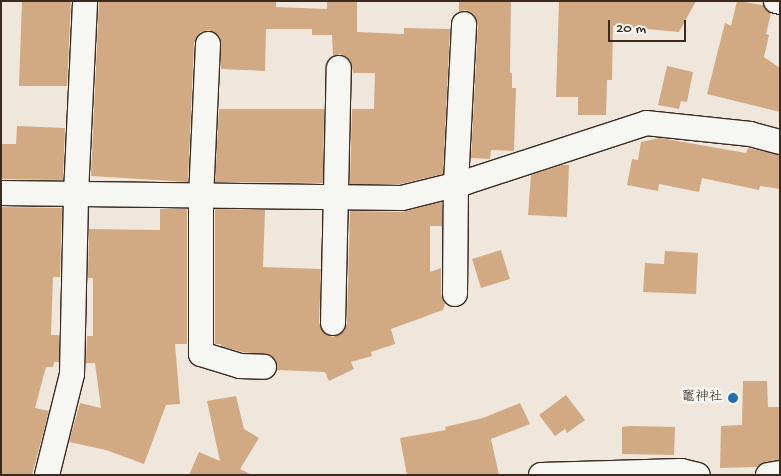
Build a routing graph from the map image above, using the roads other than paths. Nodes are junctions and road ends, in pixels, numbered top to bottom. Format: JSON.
{"nodes":[{"id":1,"x":85,"y":1,"type":"edge"},
{"id":2,"x":776,"y":1,"type":"edge"},
{"id":3,"x":780,"y":2,"type":"edge"},
{"id":4,"x":464,"y":24,"type":"dead end"},
{"id":5,"x":208,"y":44,"type":"dead end"},
{"id":6,"x":339,"y":68,"type":"dead end"},
{"id":7,"x":780,"y":142,"type":"edge"},
{"id":8,"x":456,"y":184,"type":"junction"},
{"id":9,"x":1,"y":193,"type":"edge"},
{"id":10,"x":76,"y":194,"type":"junction"},
{"id":11,"x":201,"y":196,"type":"junction"},
{"id":12,"x":336,"y":199,"type":"junction"},
{"id":13,"x":456,"y":294,"type":"dead end"},
{"id":14,"x":333,"y":322,"type":"dead end"},
{"id":15,"x":264,"y":367,"type":"dead end"},
{"id":16,"x":780,"y":474,"type":"edge"},
{"id":17,"x":47,"y":475,"type":"edge"},
{"id":18,"x":541,"y":475,"type":"edge"},
{"id":19,"x":698,"y":475,"type":"edge"},
{"id":20,"x":768,"y":475,"type":"edge"}],
"edges":[{"from":1,"to":10,"type":"street"},
{"from":2,"to":3,"type":"street"},
{"from":4,"to":8,"type":"street"},
{"from":5,"to":11,"type":"street"},
{"from":6,"to":12,"type":"street"},
{"from":7,"to":8,"type":"street"},
{"from":8,"to":12,"type":"street"},
{"from":8,"to":13,"type":"street"},
{"from":9,"to":10,"type":"street"},
{"from":10,"to":11,"type":"street"},
{"from":10,"to":17,"type":"street"},
{"from":11,"to":12,"type":"street"},
{"from":11,"to":15,"type":"street"},
{"from":12,"to":14,"type":"street"},
{"from":16,"to":20,"type":"street"},
{"from":18,"to":19,"type":"street"}]}
